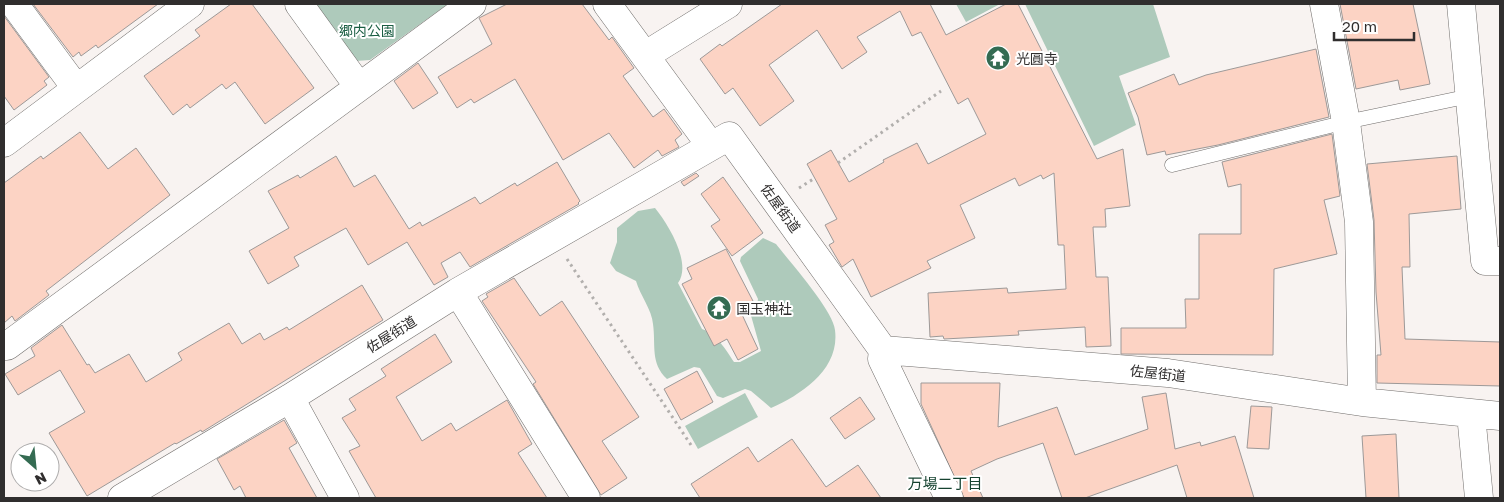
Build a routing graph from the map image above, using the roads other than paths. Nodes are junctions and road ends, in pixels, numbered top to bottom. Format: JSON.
{"nodes":[{"id":1,"x":14,"y":4,"type":"edge"},
{"id":2,"x":190,"y":4,"type":"edge"},
{"id":3,"x":299,"y":4,"type":"edge"},
{"id":4,"x":472,"y":4,"type":"edge"},
{"id":5,"x":606,"y":4,"type":"edge"},
{"id":6,"x":728,"y":4,"type":"edge"},
{"id":7,"x":1324,"y":4,"type":"edge"},
{"id":8,"x":1461,"y":4,"type":"edge"},
{"id":9,"x":646,"y":55,"type":"junction"},
{"id":10,"x":359,"y":87,"type":"junction"},
{"id":11,"x":76,"y":88,"type":"junction"},
{"id":12,"x":1470,"y":96,"type":"junction"},
{"id":13,"x":1346,"y":122,"type":"junction"},
{"id":14,"x":4,"y":143,"type":"edge"},
{"id":15,"x":711,"y":146,"type":"junction"},
{"id":16,"x":1172,"y":165,"type":"dead end"},
{"id":17,"x":1500,"y":261,"type":"edge"},
{"id":18,"x":458,"y":292,"type":"junction"},
{"id":19,"x":4,"y":346,"type":"edge"},
{"id":20,"x":884,"y":350,"type":"junction"},
{"id":21,"x":290,"y":398,"type":"junction"},
{"id":22,"x":1362,"y":402,"type":"junction"},
{"id":23,"x":1471,"y":414,"type":"junction"},
{"id":24,"x":1500,"y":416,"type":"edge"},
{"id":25,"x":122,"y":498,"type":"edge"},
{"id":26,"x":345,"y":498,"type":"edge"},
{"id":27,"x":586,"y":498,"type":"edge"},
{"id":28,"x":949,"y":498,"type":"edge"},
{"id":29,"x":1479,"y":498,"type":"edge"}],
"edges":[{"from":1,"to":11,"type":"street"},
{"from":2,"to":11,"type":"street"},
{"from":3,"to":10,"type":"street"},
{"from":4,"to":10,"type":"street"},
{"from":5,"to":9,"type":"street"},
{"from":6,"to":9,"type":"street"},
{"from":7,"to":13,"type":"street"},
{"from":8,"to":12,"type":"street"},
{"from":9,"to":15,"type":"street"},
{"from":10,"to":19,"type":"street"},
{"from":11,"to":14,"type":"street"},
{"from":12,"to":13,"type":"lane"},
{"from":12,"to":17,"type":"street"},
{"from":13,"to":16,"type":"lane"},
{"from":13,"to":22,"type":"street"},
{"from":15,"to":18,"type":"street","name":"佐屋街道"},
{"from":15,"to":20,"type":"street","name":"佐屋街道"},
{"from":18,"to":21,"type":"street","name":"佐屋街道"},
{"from":18,"to":27,"type":"street"},
{"from":20,"to":22,"type":"street","name":"佐屋街道"},
{"from":20,"to":28,"type":"street"},
{"from":21,"to":25,"type":"street","name":"佐屋街道"},
{"from":21,"to":26,"type":"street"},
{"from":22,"to":23,"type":"street","name":"佐屋街道"},
{"from":23,"to":24,"type":"street","name":"佐屋街道"},
{"from":23,"to":29,"type":"street"}]}
